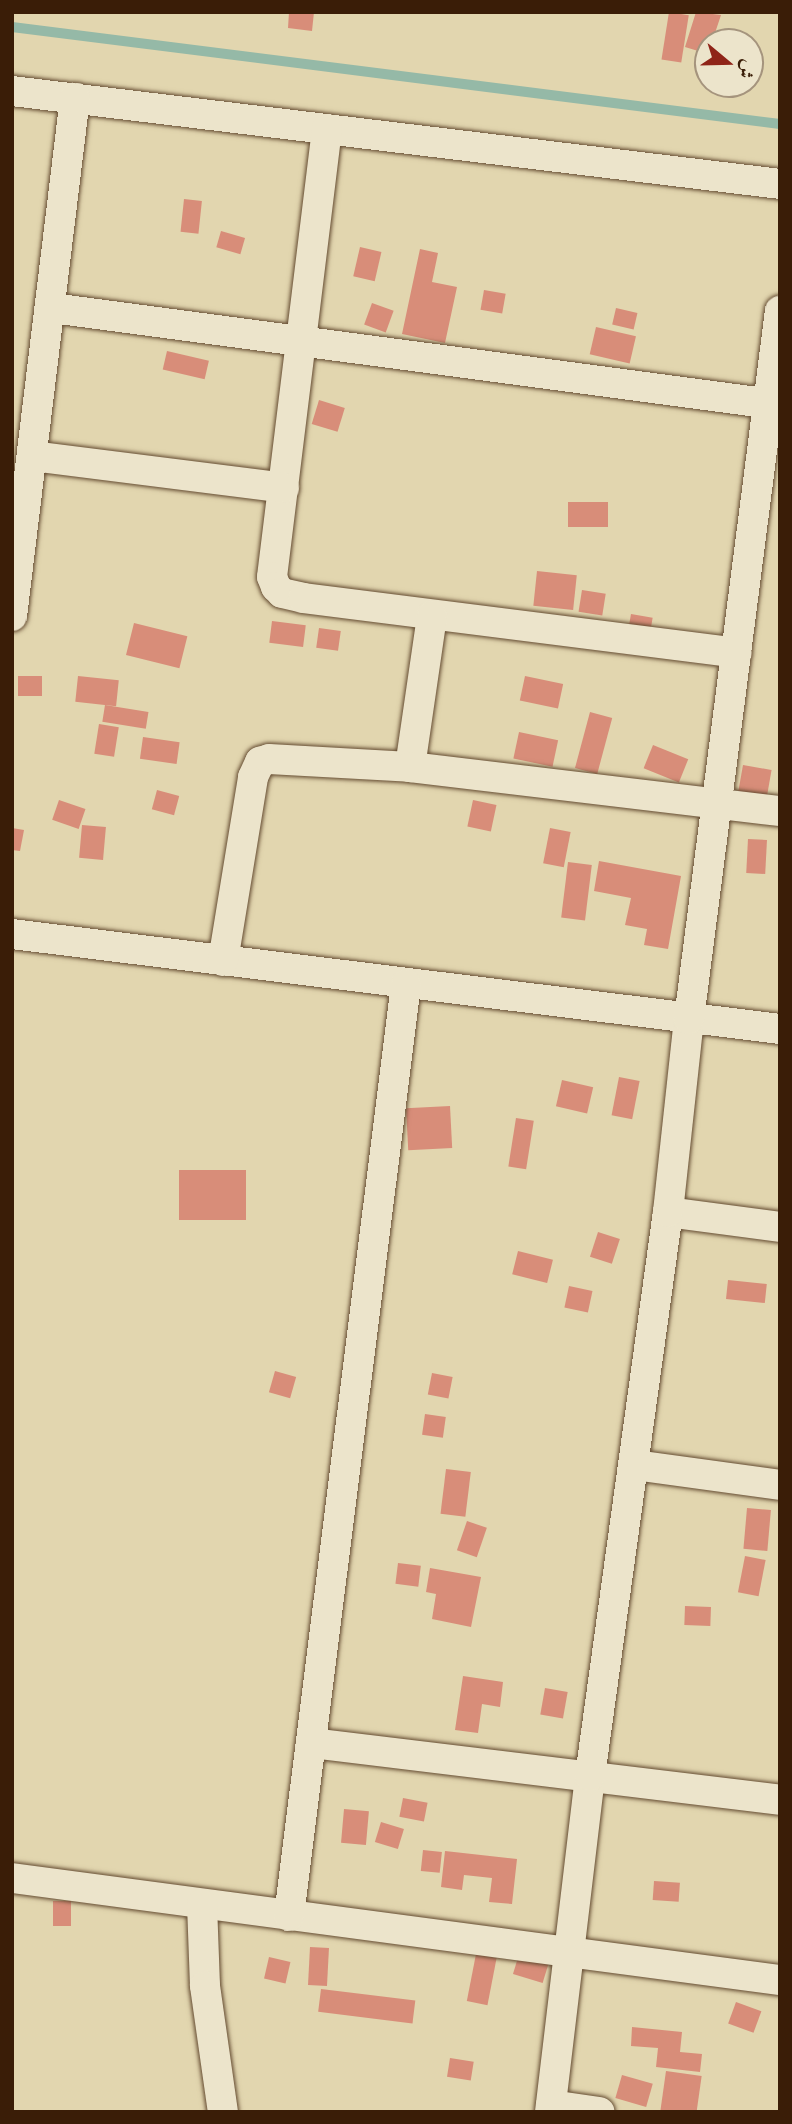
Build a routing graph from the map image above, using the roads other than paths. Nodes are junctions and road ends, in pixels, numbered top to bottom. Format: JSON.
{"nodes":[{"id":1,"x":12,"y":91,"type":"edge"},
{"id":2,"x":75,"y":98,"type":"junction"},
{"id":3,"x":327,"y":129,"type":"junction"},
{"id":4,"x":780,"y":184,"type":"edge"},
{"id":5,"x":52,"y":308,"type":"junction"},
{"id":6,"x":780,"y":311,"type":"edge"},
{"id":7,"x":302,"y":339,"type":"junction"},
{"id":8,"x":774,"y":405,"type":"edge"},
{"id":9,"x":32,"y":456,"type":"junction"},
{"id":10,"x":284,"y":488,"type":"junction"},
{"id":11,"x":12,"y":616,"type":"edge"},
{"id":12,"x":432,"y":616,"type":"junction"},
{"id":13,"x":737,"y":653,"type":"junction"},
{"id":14,"x":410,"y":767,"type":"junction"},
{"id":15,"x":717,"y":804,"type":"junction"},
{"id":16,"x":780,"y":811,"type":"edge"},
{"id":17,"x":12,"y":934,"type":"edge"},
{"id":18,"x":223,"y":961,"type":"junction"},
{"id":19,"x":406,"y":984,"type":"junction"},
{"id":20,"x":689,"y":1019,"type":"junction"},
{"id":21,"x":780,"y":1029,"type":"edge"},
{"id":22,"x":668,"y":1213,"type":"junction"},
{"id":23,"x":780,"y":1227,"type":"edge"},
{"id":24,"x":634,"y":1465,"type":"junction"},
{"id":25,"x":780,"y":1485,"type":"edge"},
{"id":26,"x":311,"y":1743,"type":"junction"},
{"id":27,"x":590,"y":1776,"type":"junction"},
{"id":28,"x":780,"y":1800,"type":"edge"},
{"id":29,"x":12,"y":1878,"type":"edge"},
{"id":30,"x":202,"y":1904,"type":"junction"},
{"id":31,"x":289,"y":1916,"type":"junction"},
{"id":32,"x":571,"y":1952,"type":"junction"},
{"id":33,"x":780,"y":1980,"type":"edge"},
{"id":34,"x":551,"y":2109,"type":"edge"},
{"id":35,"x":223,"y":2112,"type":"edge"},
{"id":36,"x":599,"y":2112,"type":"edge"}],
"edges":[{"from":1,"to":2,"type":"street"},
{"from":2,"to":3,"type":"street"},
{"from":2,"to":5,"type":"street"},
{"from":3,"to":4,"type":"street"},
{"from":3,"to":7,"type":"street"},
{"from":5,"to":7,"type":"street"},
{"from":5,"to":9,"type":"street"},
{"from":6,"to":8,"type":"street"},
{"from":7,"to":8,"type":"street"},
{"from":7,"to":10,"type":"street"},
{"from":8,"to":13,"type":"street"},
{"from":9,"to":10,"type":"street"},
{"from":9,"to":11,"type":"street"},
{"from":10,"to":12,"type":"street"},
{"from":12,"to":13,"type":"street"},
{"from":12,"to":14,"type":"street"},
{"from":13,"to":15,"type":"street"},
{"from":14,"to":15,"type":"street"},
{"from":14,"to":18,"type":"street"},
{"from":15,"to":16,"type":"street"},
{"from":15,"to":20,"type":"street"},
{"from":17,"to":18,"type":"street"},
{"from":18,"to":19,"type":"street"},
{"from":19,"to":20,"type":"street"},
{"from":19,"to":26,"type":"street"},
{"from":20,"to":21,"type":"street"},
{"from":20,"to":22,"type":"street"},
{"from":22,"to":23,"type":"street"},
{"from":22,"to":24,"type":"street"},
{"from":24,"to":25,"type":"street"},
{"from":24,"to":27,"type":"street"},
{"from":26,"to":27,"type":"street"},
{"from":26,"to":31,"type":"street"},
{"from":27,"to":28,"type":"street"},
{"from":27,"to":32,"type":"street"},
{"from":29,"to":30,"type":"street"},
{"from":30,"to":31,"type":"street"},
{"from":30,"to":35,"type":"street"},
{"from":31,"to":32,"type":"street"},
{"from":32,"to":33,"type":"street"},
{"from":32,"to":34,"type":"street"},
{"from":34,"to":36,"type":"street"}]}
